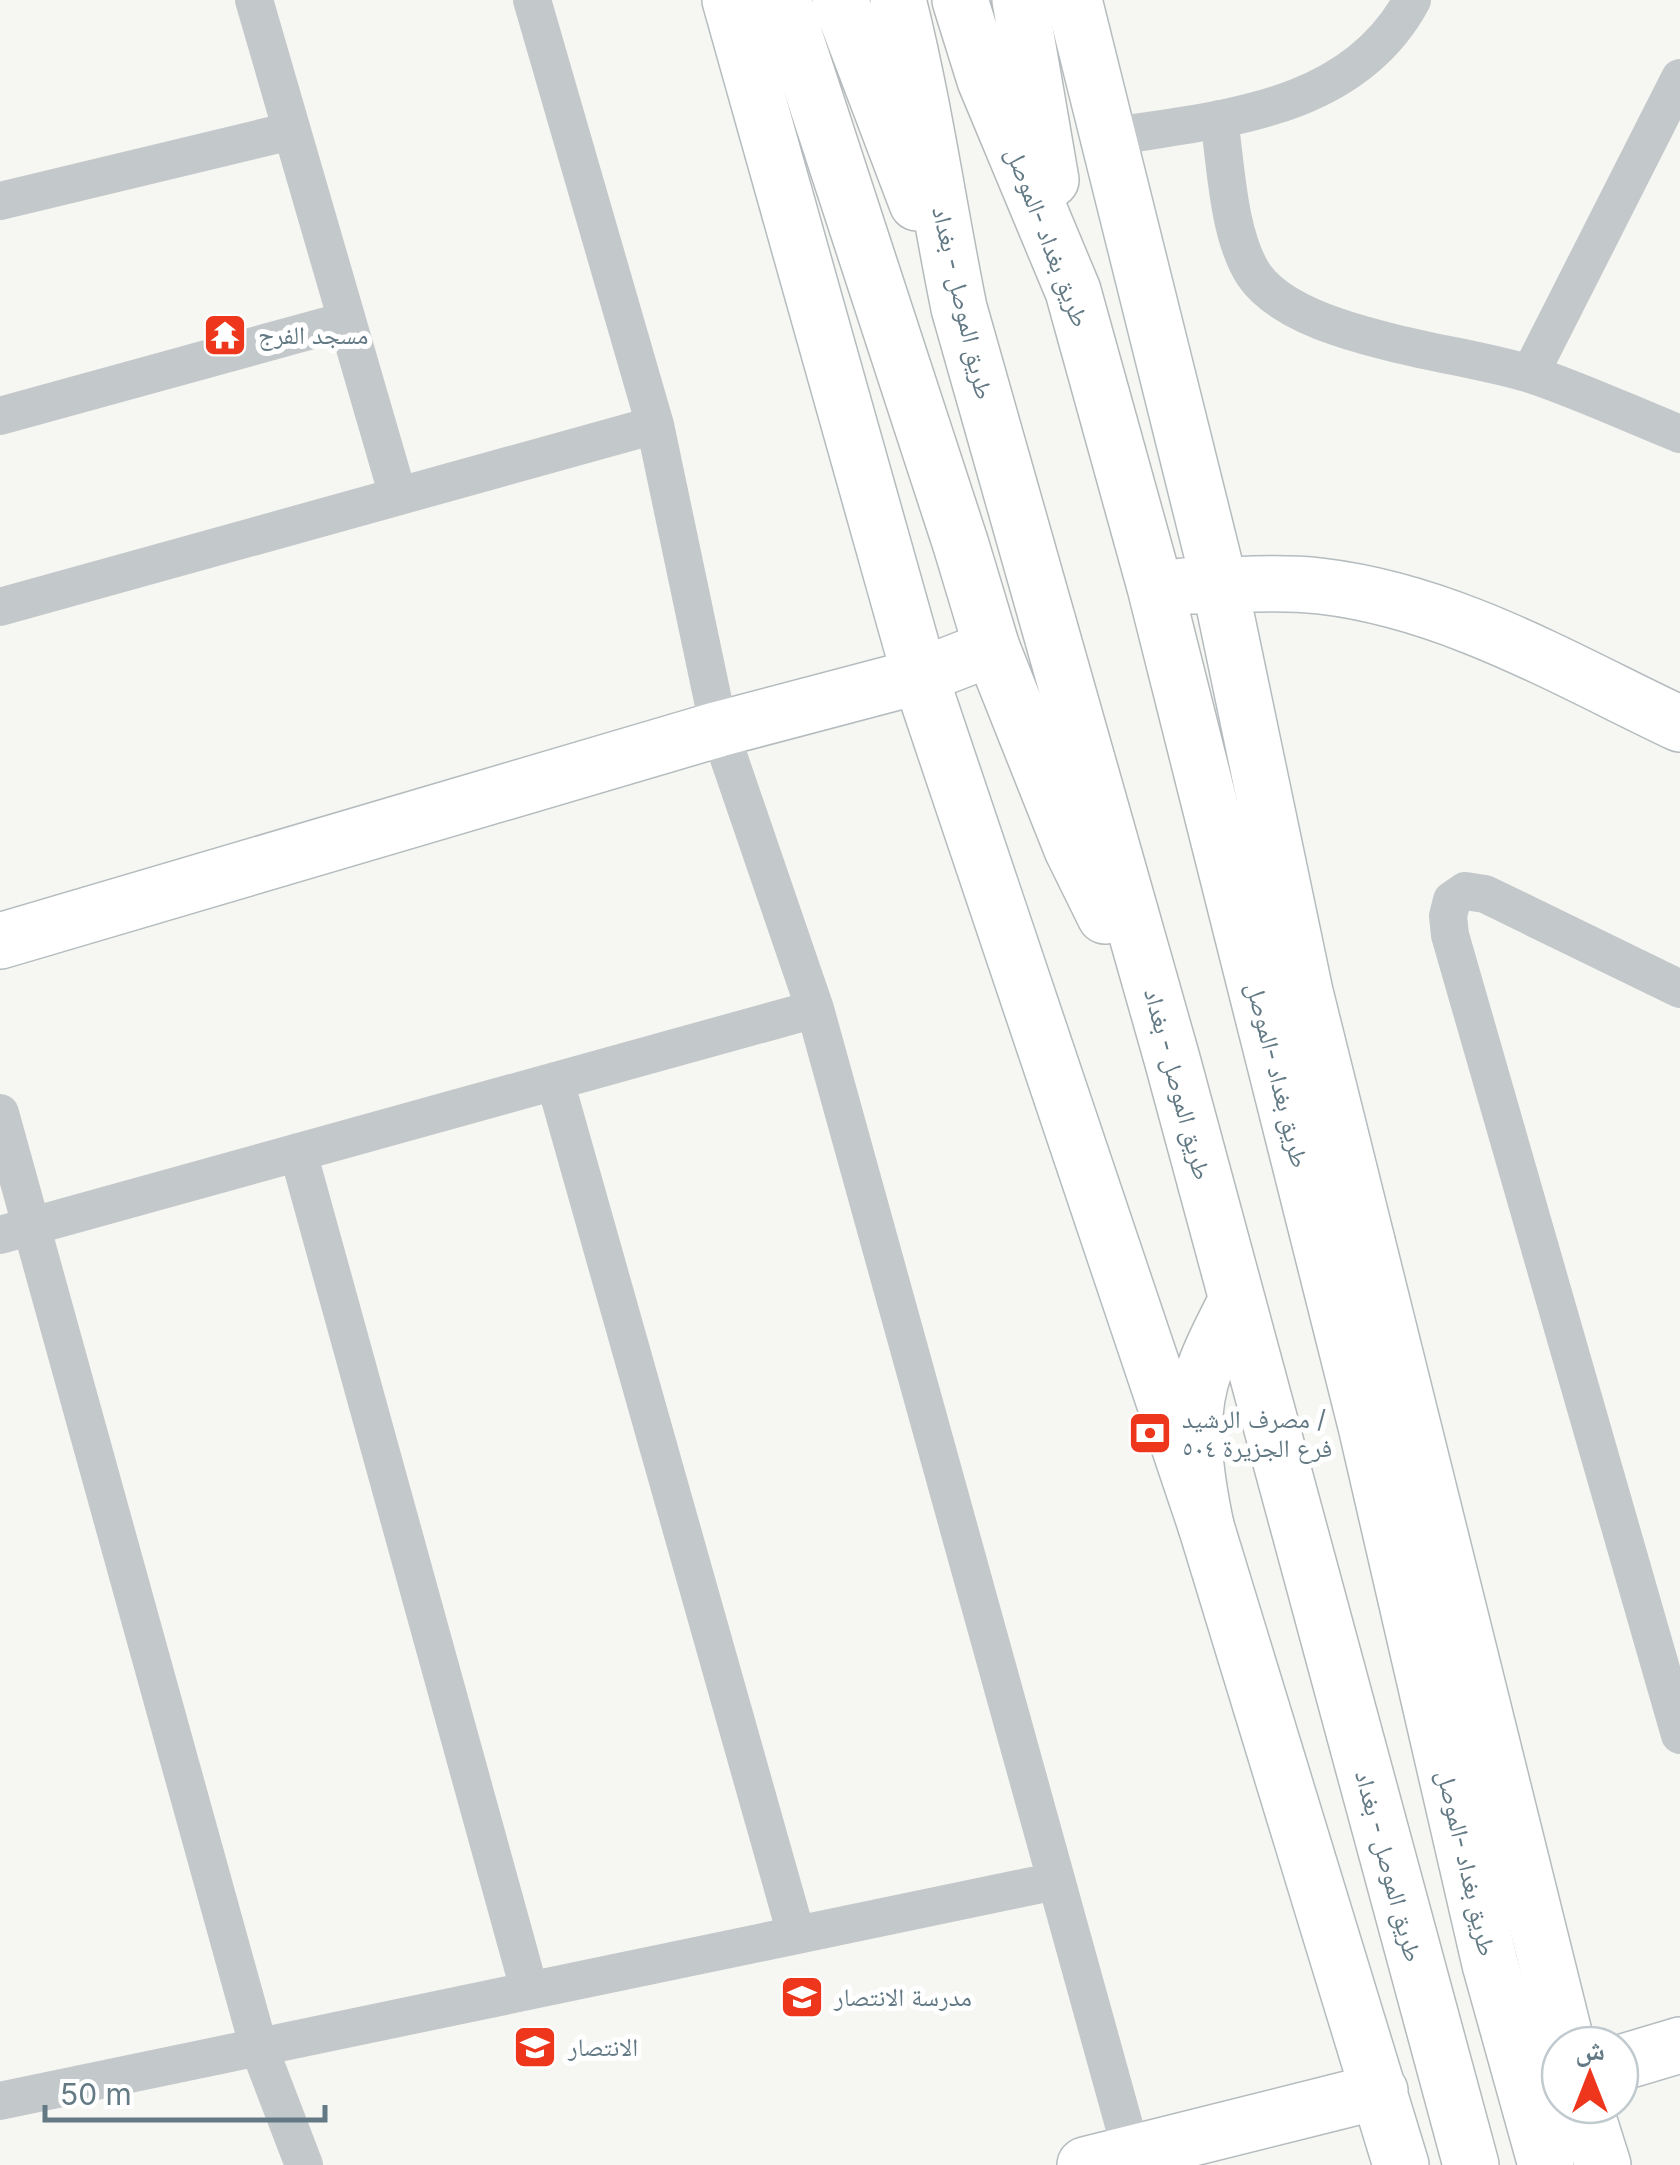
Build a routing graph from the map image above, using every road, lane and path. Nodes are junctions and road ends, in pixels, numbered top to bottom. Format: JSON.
{"nodes":[{"id":1,"x":254,"y":0,"type":"edge"},
{"id":2,"x":532,"y":0,"type":"edge"},
{"id":3,"x":730,"y":0,"type":"edge"},
{"id":4,"x":783,"y":0,"type":"edge"},
{"id":5,"x":840,"y":0,"type":"edge"},
{"id":6,"x":898,"y":0,"type":"edge"},
{"id":7,"x":960,"y":0,"type":"edge"},
{"id":8,"x":1020,"y":0,"type":"edge"},
{"id":9,"x":1074,"y":0,"type":"edge"},
{"id":10,"x":1412,"y":0,"type":"edge"},
{"id":11,"x":1680,"y":78,"type":"edge"},
{"id":12,"x":1219,"y":119,"type":"junction"},
{"id":13,"x":291,"y":131,"type":"junction"},
{"id":14,"x":1109,"y":137,"type":"junction"},
{"id":15,"x":0,"y":202,"type":"edge"},
{"id":16,"x":1073,"y":291,"type":"junction"},
{"id":17,"x":959,"y":308,"type":"junction"},
{"id":18,"x":345,"y":322,"type":"junction"},
{"id":19,"x":1530,"y":374,"type":"junction"},
{"id":20,"x":0,"y":416,"type":"edge"},
{"id":21,"x":655,"y":426,"type":"junction"},
{"id":22,"x":1680,"y":434,"type":"edge"},
{"id":23,"x":398,"y":496,"type":"junction"},
{"id":24,"x":1220,"y":586,"type":"junction"},
{"id":25,"x":1155,"y":587,"type":"junction"},
{"id":26,"x":0,"y":607,"type":"edge"},
{"id":27,"x":992,"y":648,"type":"junction"},
{"id":28,"x":920,"y":676,"type":"junction"},
{"id":29,"x":1680,"y":724,"type":"edge"},
{"id":30,"x":719,"y":729,"type":"junction"},
{"id":31,"x":0,"y":941,"type":"edge"},
{"id":32,"x":1679,"y":993,"type":"edge"},
{"id":33,"x":815,"y":1009,"type":"junction"},
{"id":34,"x":1172,"y":1060,"type":"junction"},
{"id":35,"x":555,"y":1080,"type":"junction"},
{"id":36,"x":0,"y":1113,"type":"edge"},
{"id":37,"x":298,"y":1152,"type":"junction"},
{"id":38,"x":15,"y":1231,"type":"edge"},
{"id":39,"x":1366,"y":1238,"type":"junction"},
{"id":40,"x":1236,"y":1301,"type":"junction"},
{"id":41,"x":1366,"y":1426,"type":"junction"},
{"id":42,"x":1206,"y":1526,"type":"junction"},
{"id":43,"x":1680,"y":1735,"type":"edge"},
{"id":44,"x":1056,"y":1881,"type":"junction"},
{"id":45,"x":796,"y":1934,"type":"junction"},
{"id":46,"x":528,"y":1988,"type":"junction"},
{"id":47,"x":1563,"y":2025,"type":"edge"},
{"id":48,"x":258,"y":2045,"type":"junction"},
{"id":49,"x":1680,"y":2045,"type":"edge"},
{"id":50,"x":1640,"y":2057,"type":"edge"},
{"id":51,"x":1380,"y":2091,"type":"junction"},
{"id":52,"x":0,"y":2100,"type":"edge"},
{"id":53,"x":1590,"y":2125,"type":"edge"},
{"id":54,"x":1108,"y":2159,"type":"edge"},
{"id":55,"x":304,"y":2165,"type":"edge"},
{"id":56,"x":1400,"y":2165,"type":"edge"},
{"id":57,"x":1470,"y":2165,"type":"edge"},
{"id":58,"x":1546,"y":2165,"type":"edge"},
{"id":59,"x":1603,"y":2165,"type":"edge"}],
"edges":[{"from":1,"to":13,"type":"street"},
{"from":2,"to":21,"type":"street"},
{"from":3,"to":28,"type":"main road"},
{"from":4,"to":27,"type":"main road"},
{"from":5,"to":17,"type":"main road"},
{"from":6,"to":17,"type":"main road","name":"طريق الموصل - بغداد"},
{"from":7,"to":16,"type":"main road","name":"طريق بغداد -الموصل"},
{"from":8,"to":16,"type":"main road"},
{"from":9,"to":14,"type":"main road"},
{"from":10,"to":12,"type":"street"},
{"from":11,"to":19,"type":"street"},
{"from":12,"to":14,"type":"street"},
{"from":12,"to":19,"type":"street"},
{"from":13,"to":15,"type":"street"},
{"from":13,"to":18,"type":"street"},
{"from":14,"to":24,"type":"main road"},
{"from":16,"to":25,"type":"main road","name":"طريق بغداد -الموصل"},
{"from":17,"to":34,"type":"main road","name":"طريق الموصل - بغداد"},
{"from":18,"to":20,"type":"street"},
{"from":18,"to":23,"type":"street"},
{"from":19,"to":22,"type":"street"},
{"from":21,"to":23,"type":"street"},
{"from":21,"to":30,"type":"street"},
{"from":23,"to":26,"type":"street"},
{"from":24,"to":25,"type":"main road"},
{"from":24,"to":29,"type":"main road"},
{"from":24,"to":39,"type":"main road"},
{"from":25,"to":41,"type":"main road","name":"طريق بغداد -الموصل"},
{"from":27,"to":28,"type":"main road"},
{"from":27,"to":34,"type":"main road"},
{"from":28,"to":30,"type":"main road"},
{"from":28,"to":42,"type":"main road"},
{"from":30,"to":31,"type":"main road"},
{"from":30,"to":33,"type":"street"},
{"from":32,"to":43,"type":"street"},
{"from":33,"to":35,"type":"street"},
{"from":33,"to":44,"type":"street"},
{"from":34,"to":40,"type":"main road","name":"طريق الموصل - بغداد"},
{"from":35,"to":37,"type":"street"},
{"from":35,"to":45,"type":"street"},
{"from":36,"to":38,"type":"street"},
{"from":37,"to":38,"type":"street"},
{"from":37,"to":46,"type":"street"},
{"from":38,"to":48,"type":"street"},
{"from":39,"to":41,"type":"main road"},
{"from":39,"to":47,"type":"main road"},
{"from":40,"to":42,"type":"main road"},
{"from":40,"to":57,"type":"main road","name":"طريق الموصل - بغداد"},
{"from":41,"to":58,"type":"main road","name":"طريق بغداد -الموصل"},
{"from":42,"to":51,"type":"main road"},
{"from":44,"to":45,"type":"street"},
{"from":44,"to":54,"type":"street"},
{"from":45,"to":46,"type":"street"},
{"from":46,"to":48,"type":"street"},
{"from":48,"to":52,"type":"street"},
{"from":48,"to":55,"type":"street"},
{"from":49,"to":50,"type":"main road"},
{"from":51,"to":54,"type":"main road"},
{"from":51,"to":56,"type":"main road"},
{"from":53,"to":59,"type":"main road"}]}
